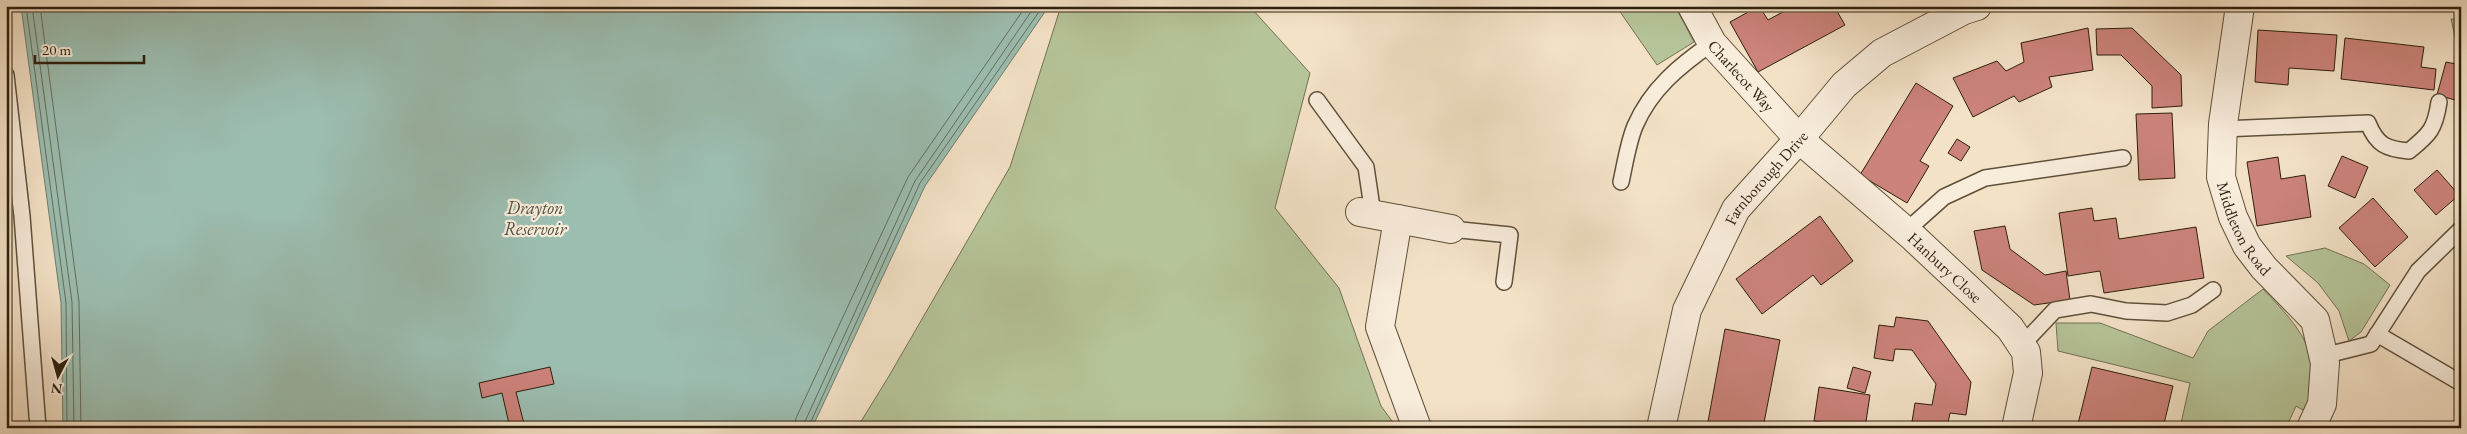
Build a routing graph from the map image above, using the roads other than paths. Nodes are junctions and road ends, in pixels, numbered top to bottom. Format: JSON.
{"nodes":[{"id":1,"x":1692,"y":6,"type":"edge"},
{"id":2,"x":1977,"y":6,"type":"edge"},
{"id":3,"x":2240,"y":6,"type":"edge"},
{"id":4,"x":1712,"y":43,"type":"junction"},
{"id":5,"x":6,"y":75,"type":"edge"},
{"id":6,"x":1317,"y":100,"type":"dead end"},
{"id":7,"x":2439,"y":102,"type":"dead end"},
{"id":8,"x":2222,"y":129,"type":"junction"},
{"id":9,"x":1799,"y":139,"type":"junction"},
{"id":10,"x":2123,"y":158,"type":"dead end"},
{"id":11,"x":1621,"y":182,"type":"dead end"},
{"id":12,"x":1377,"y":215,"type":"junction"},
{"id":13,"x":1451,"y":229,"type":"joint"},
{"id":14,"x":2461,"y":229,"type":"edge"},
{"id":15,"x":1906,"y":231,"type":"junction"},
{"id":16,"x":1504,"y":282,"type":"dead end"},
{"id":17,"x":2213,"y":290,"type":"dead end"},
{"id":18,"x":2377,"y":334,"type":"junction"},
{"id":19,"x":2022,"y":345,"type":"junction"},
{"id":20,"x":2323,"y":356,"type":"junction"},
{"id":21,"x":2461,"y":383,"type":"edge"},
{"id":22,"x":38,"y":428,"type":"edge"},
{"id":23,"x":1417,"y":428,"type":"edge"},
{"id":24,"x":1661,"y":428,"type":"edge"},
{"id":25,"x":2016,"y":428,"type":"edge"},
{"id":26,"x":2311,"y":428,"type":"edge"}],
"edges":[{"from":1,"to":4,"type":"street","name":"Charlecot Way"},
{"from":2,"to":9,"type":"street","name":"Farnborough Drive"},
{"from":3,"to":8,"type":"street","name":"Middleton Road"},
{"from":4,"to":9,"type":"street","name":"Charlecot Way"},
{"from":4,"to":11,"type":"lane"},
{"from":5,"to":22,"type":"lane"},
{"from":6,"to":12,"type":"lane"},
{"from":7,"to":8,"type":"lane"},
{"from":8,"to":20,"type":"street","name":"Middleton Road"},
{"from":9,"to":15,"type":"street","name":"Hanbury Close"},
{"from":9,"to":24,"type":"street","name":"Farnborough Drive"},
{"from":10,"to":15,"type":"lane"},
{"from":12,"to":13,"type":"street"},
{"from":12,"to":23,"type":"street"},
{"from":13,"to":16,"type":"lane"},
{"from":14,"to":18,"type":"lane"},
{"from":15,"to":19,"type":"street","name":"Hanbury Close"},
{"from":17,"to":19,"type":"lane"},
{"from":18,"to":20,"type":"lane"},
{"from":18,"to":21,"type":"lane"},
{"from":19,"to":25,"type":"street","name":"Hanbury Close"},
{"from":20,"to":26,"type":"street","name":"Middleton Road"}]}
